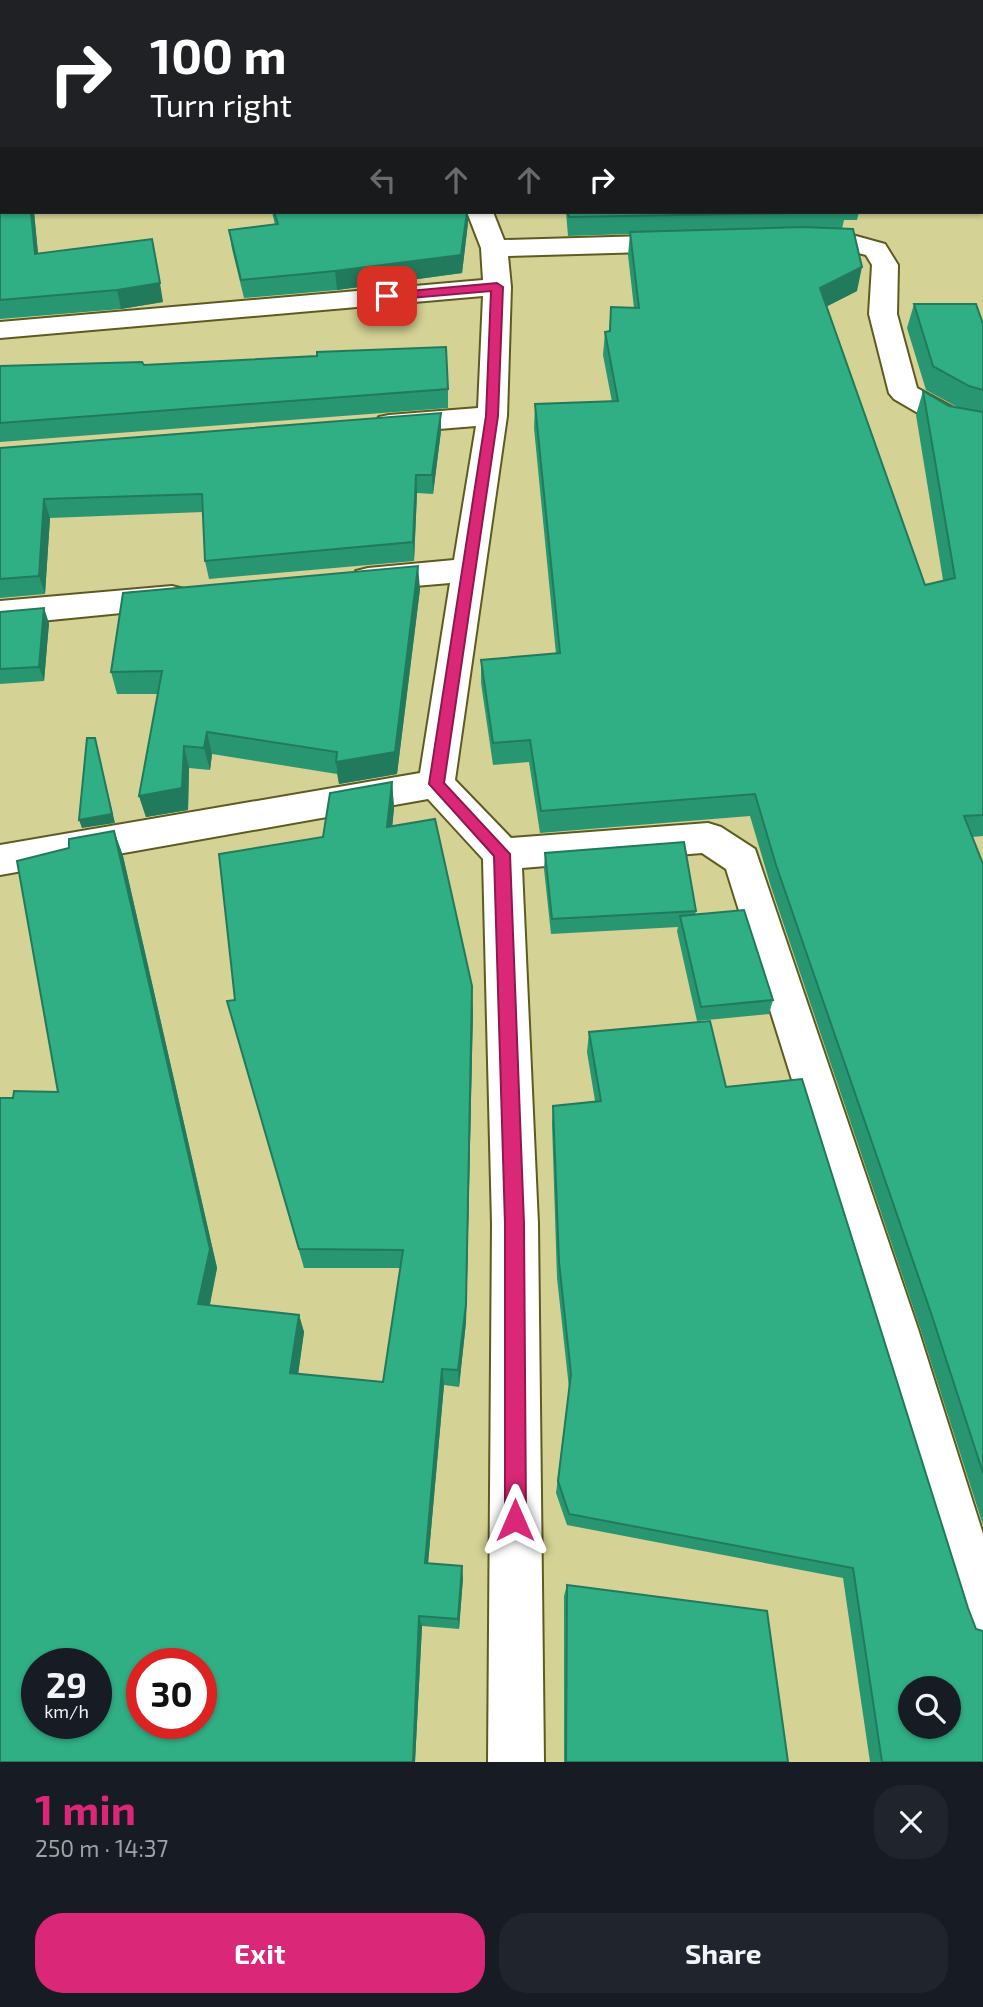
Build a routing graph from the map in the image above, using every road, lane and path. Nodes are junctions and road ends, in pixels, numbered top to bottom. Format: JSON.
{"nodes":[{"id":1,"x":481,"y":214,"type":"edge"},
{"id":2,"x":785,"y":241,"type":"edge"},
{"id":3,"x":701,"y":243,"type":"edge"},
{"id":4,"x":494,"y":248,"type":"junction"},
{"id":5,"x":497,"y":287,"type":"junction"},
{"id":6,"x":0,"y":330,"type":"edge"},
{"id":7,"x":492,"y":416,"type":"junction"},
{"id":8,"x":983,"y":426,"type":"edge"},
{"id":9,"x":355,"y":427,"type":"edge"},
{"id":10,"x":470,"y":570,"type":"junction"},
{"id":11,"x":332,"y":582,"type":"edge"},
{"id":12,"x":207,"y":594,"type":"edge"},
{"id":13,"x":0,"y":613,"type":"edge"},
{"id":14,"x":436,"y":784,"type":"junction"},
{"id":15,"x":502,"y":854,"type":"junction"},
{"id":16,"x":0,"y":860,"type":"edge"},
{"id":17,"x":983,"y":1616,"type":"edge"},
{"id":18,"x":516,"y":1762,"type":"edge"}],
"edges":[{"from":1,"to":4,"type":"street"},
{"from":2,"to":8,"type":"street"},
{"from":3,"to":4,"type":"street"},
{"from":4,"to":5,"type":"street"},
{"from":5,"to":6,"type":"street"},
{"from":5,"to":7,"type":"street"},
{"from":7,"to":9,"type":"street"},
{"from":7,"to":10,"type":"street"},
{"from":10,"to":11,"type":"street"},
{"from":10,"to":14,"type":"street"},
{"from":12,"to":13,"type":"street"},
{"from":14,"to":15,"type":"street"},
{"from":14,"to":16,"type":"street"},
{"from":15,"to":17,"type":"street"},
{"from":15,"to":18,"type":"street"}]}
